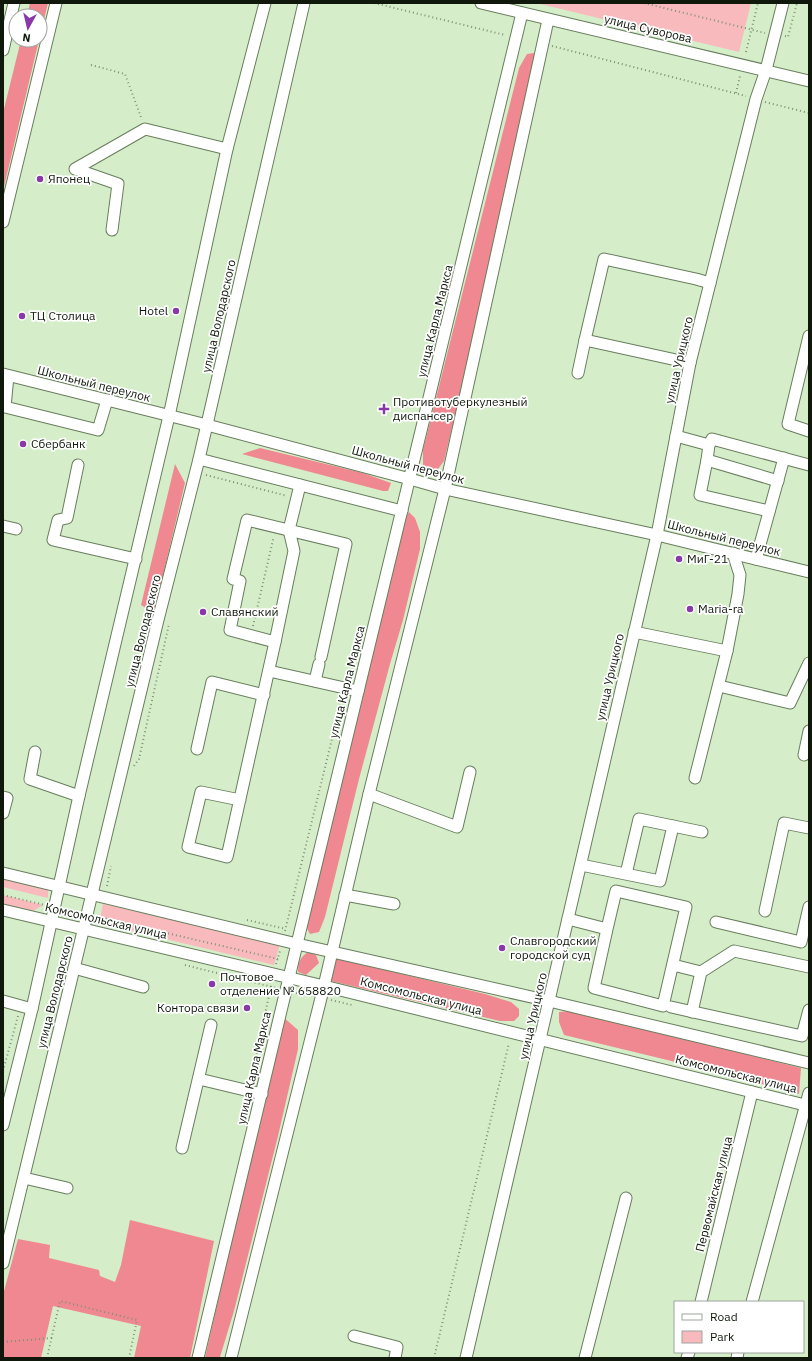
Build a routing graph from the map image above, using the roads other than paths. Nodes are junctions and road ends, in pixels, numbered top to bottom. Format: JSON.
{"nodes":[{"id":1,"x":14,"y":3,"type":"edge"},
{"id":2,"x":56,"y":3,"type":"edge"},
{"id":3,"x":265,"y":3,"type":"edge"},
{"id":4,"x":304,"y":3,"type":"edge"},
{"id":5,"x":481,"y":3,"type":"edge"},
{"id":6,"x":780,"y":4,"type":"edge"},
{"id":7,"x":522,"y":13,"type":"junction"},
{"id":8,"x":548,"y":20,"type":"junction"},
{"id":9,"x":3,"y":50,"type":"edge"},
{"id":10,"x":766,"y":70,"type":"junction"},
{"id":11,"x":809,"y":81,"type":"edge"},
{"id":12,"x":227,"y":149,"type":"junction"},
{"id":13,"x":3,"y":222,"type":"edge"},
{"id":14,"x":112,"y":230,"type":"dead end"},
{"id":15,"x":710,"y":283,"type":"junction"},
{"id":16,"x":809,"y":336,"type":"edge"},
{"id":17,"x":584,"y":340,"type":"junction"},
{"id":18,"x":690,"y":363,"type":"junction"},
{"id":19,"x":578,"y":373,"type":"dead end"},
{"id":20,"x":6,"y":375,"type":"edge"},
{"id":21,"x":107,"y":400,"type":"junction"},
{"id":22,"x":169,"y":416,"type":"junction"},
{"id":23,"x":207,"y":425,"type":"junction"},
{"id":24,"x":809,"y":431,"type":"edge"},
{"id":25,"x":676,"y":436,"type":"junction"},
{"id":26,"x":709,"y":445,"type":"junction"},
{"id":27,"x":784,"y":458,"type":"junction"},
{"id":28,"x":199,"y":459,"type":"junction"},
{"id":29,"x":707,"y":460,"type":"junction"},
{"id":30,"x":78,"y":465,"type":"dead end"},
{"id":31,"x":809,"y":465,"type":"edge"},
{"id":32,"x":410,"y":479,"type":"junction"},
{"id":33,"x":778,"y":481,"type":"junction"},
{"id":34,"x":300,"y":485,"type":"junction"},
{"id":35,"x":445,"y":490,"type":"junction"},
{"id":36,"x":402,"y":511,"type":"junction"},
{"id":37,"x":769,"y":511,"type":"junction"},
{"id":38,"x":3,"y":526,"type":"edge"},
{"id":39,"x":16,"y":529,"type":"dead end"},
{"id":40,"x":289,"y":530,"type":"junction"},
{"id":41,"x":657,"y":535,"type":"junction"},
{"id":42,"x":733,"y":553,"type":"junction"},
{"id":43,"x":136,"y":559,"type":"junction"},
{"id":44,"x":756,"y":559,"type":"junction"},
{"id":45,"x":809,"y":572,"type":"edge"},
{"id":46,"x":634,"y":632,"type":"junction"},
{"id":47,"x":275,"y":642,"type":"junction"},
{"id":48,"x":727,"y":651,"type":"junction"},
{"id":49,"x":809,"y":663,"type":"edge"},
{"id":50,"x":269,"y":671,"type":"junction"},
{"id":51,"x":315,"y":681,"type":"junction"},
{"id":52,"x":718,"y":686,"type":"junction"},
{"id":53,"x":358,"y":690,"type":"junction"},
{"id":54,"x":264,"y":695,"type":"junction"},
{"id":55,"x":809,"y":731,"type":"edge"},
{"id":56,"x":197,"y":749,"type":"dead end"},
{"id":57,"x":34,"y":752,"type":"dead end"},
{"id":58,"x":804,"y":755,"type":"dead end"},
{"id":59,"x":470,"y":772,"type":"dead end"},
{"id":60,"x":695,"y":778,"type":"dead end"},
{"id":61,"x":369,"y":794,"type":"junction"},
{"id":62,"x":78,"y":796,"type":"junction"},
{"id":63,"x":3,"y":797,"type":"edge"},
{"id":64,"x":240,"y":800,"type":"junction"},
{"id":65,"x":3,"y":812,"type":"edge"},
{"id":66,"x":673,"y":826,"type":"junction"},
{"id":67,"x":809,"y":828,"type":"edge"},
{"id":68,"x":702,"y":832,"type":"dead end"},
{"id":69,"x":581,"y":865,"type":"junction"},
{"id":70,"x":3,"y":873,"type":"edge"},
{"id":71,"x":626,"y":874,"type":"junction"},
{"id":72,"x":59,"y":887,"type":"junction"},
{"id":73,"x":92,"y":895,"type":"junction"},
{"id":74,"x":345,"y":895,"type":"junction"},
{"id":75,"x":394,"y":904,"type":"dead end"},
{"id":76,"x":809,"y":907,"type":"edge"},
{"id":77,"x":3,"y":910,"type":"edge"},
{"id":78,"x":766,"y":911,"type":"dead end"},
{"id":79,"x":568,"y":919,"type":"junction"},
{"id":80,"x":51,"y":921,"type":"junction"},
{"id":81,"x":716,"y":922,"type":"dead end"},
{"id":82,"x":607,"y":928,"type":"junction"},
{"id":83,"x":84,"y":929,"type":"junction"},
{"id":84,"x":297,"y":944,"type":"junction"},
{"id":85,"x":332,"y":952,"type":"junction"},
{"id":86,"x":673,"y":965,"type":"junction"},
{"id":87,"x":809,"y":967,"type":"edge"},
{"id":88,"x":74,"y":968,"type":"junction"},
{"id":89,"x":702,"y":972,"type":"junction"},
{"id":90,"x":289,"y":978,"type":"junction"},
{"id":91,"x":324,"y":986,"type":"junction"},
{"id":92,"x":143,"y":987,"type":"dead end"},
{"id":93,"x":3,"y":1001,"type":"edge"},
{"id":94,"x":550,"y":1001,"type":"junction"},
{"id":95,"x":671,"y":1007,"type":"dead end"},
{"id":96,"x":32,"y":1009,"type":"junction"},
{"id":97,"x":809,"y":1010,"type":"edge"},
{"id":98,"x":692,"y":1012,"type":"junction"},
{"id":99,"x":211,"y":1025,"type":"dead end"},
{"id":100,"x":541,"y":1039,"type":"junction"},
{"id":101,"x":809,"y":1064,"type":"edge"},
{"id":102,"x":199,"y":1079,"type":"junction"},
{"id":103,"x":752,"y":1092,"type":"junction"},
{"id":104,"x":809,"y":1093,"type":"edge"},
{"id":105,"x":262,"y":1094,"type":"junction"},
{"id":106,"x":807,"y":1106,"type":"edge"},
{"id":107,"x":3,"y":1125,"type":"edge"},
{"id":108,"x":182,"y":1148,"type":"dead end"},
{"id":109,"x":24,"y":1178,"type":"junction"},
{"id":110,"x":67,"y":1188,"type":"dead end"},
{"id":111,"x":626,"y":1198,"type":"dead end"},
{"id":112,"x":3,"y":1264,"type":"edge"},
{"id":113,"x":701,"y":1301,"type":"edge"},
{"id":114,"x":752,"y":1301,"type":"edge"},
{"id":115,"x":354,"y":1336,"type":"dead end"},
{"id":116,"x":198,"y":1358,"type":"edge"},
{"id":117,"x":231,"y":1358,"type":"edge"},
{"id":118,"x":394,"y":1358,"type":"edge"},
{"id":119,"x":466,"y":1358,"type":"edge"},
{"id":120,"x":585,"y":1358,"type":"edge"}],
"edges":[{"from":1,"to":9,"type":"street"},
{"from":2,"to":13,"type":"street"},
{"from":3,"to":12,"type":"street","name":"улица Володарского"},
{"from":4,"to":23,"type":"street","name":"улица Володарского"},
{"from":5,"to":7,"type":"street","name":"улица Суворова"},
{"from":6,"to":10,"type":"street","name":"улица Урицкого"},
{"from":7,"to":8,"type":"street","name":"улица Суворова"},
{"from":7,"to":32,"type":"street","name":"улица Карла Маркса"},
{"from":8,"to":10,"type":"street","name":"улица Суворова"},
{"from":8,"to":35,"type":"street"},
{"from":10,"to":11,"type":"street","name":"улица Суворова"},
{"from":10,"to":15,"type":"street","name":"улица Урицкого"},
{"from":12,"to":14,"type":"street"},
{"from":12,"to":22,"type":"street","name":"улица Володарского"},
{"from":15,"to":17,"type":"street"},
{"from":15,"to":18,"type":"street","name":"улица Урицкого"},
{"from":16,"to":24,"type":"street"},
{"from":17,"to":18,"type":"street"},
{"from":17,"to":19,"type":"street"},
{"from":18,"to":25,"type":"street","name":"улица Урицкого"},
{"from":20,"to":21,"type":"street","name":"Школьный переулок"},
{"from":20,"to":21,"type":"street"},
{"from":21,"to":22,"type":"street","name":"Школьный переулок"},
{"from":22,"to":23,"type":"street","name":"Школьный переулок"},
{"from":22,"to":43,"type":"street","name":"улица Володарского"},
{"from":23,"to":28,"type":"street","name":"улица Володарского"},
{"from":23,"to":32,"type":"street","name":"Школьный переулок"},
{"from":25,"to":26,"type":"street"},
{"from":25,"to":41,"type":"street","name":"улица Урицкого"},
{"from":26,"to":27,"type":"street"},
{"from":26,"to":29,"type":"street"},
{"from":27,"to":31,"type":"street"},
{"from":27,"to":33,"type":"street"},
{"from":28,"to":34,"type":"street"},
{"from":28,"to":73,"type":"street","name":"улица Володарского"},
{"from":29,"to":33,"type":"street"},
{"from":29,"to":37,"type":"street"},
{"from":30,"to":43,"type":"street"},
{"from":32,"to":35,"type":"street","name":"Школьный переулок"},
{"from":32,"to":36,"type":"street","name":"улица Карла Маркса"},
{"from":33,"to":37,"type":"street"},
{"from":34,"to":36,"type":"street"},
{"from":34,"to":40,"type":"street"},
{"from":35,"to":41,"type":"street","name":"Школьный переулок"},
{"from":35,"to":61,"type":"street"},
{"from":36,"to":53,"type":"street","name":"улица Карла Маркса"},
{"from":37,"to":44,"type":"street"},
{"from":38,"to":39,"type":"street"},
{"from":40,"to":47,"type":"street"},
{"from":40,"to":47,"type":"street"},
{"from":40,"to":51,"type":"street"},
{"from":41,"to":42,"type":"street","name":"Школьный переулок"},
{"from":41,"to":46,"type":"street","name":"улица Урицкого"},
{"from":42,"to":44,"type":"street","name":"Школьный переулок"},
{"from":42,"to":48,"type":"street"},
{"from":43,"to":62,"type":"street","name":"улица Володарского"},
{"from":44,"to":45,"type":"street","name":"Школьный переулок"},
{"from":46,"to":48,"type":"street"},
{"from":46,"to":69,"type":"street","name":"улица Урицкого"},
{"from":47,"to":50,"type":"street"},
{"from":48,"to":52,"type":"street"},
{"from":49,"to":52,"type":"street"},
{"from":50,"to":51,"type":"street"},
{"from":50,"to":54,"type":"street"},
{"from":51,"to":53,"type":"street"},
{"from":52,"to":60,"type":"street"},
{"from":53,"to":84,"type":"street","name":"улица Карла Маркса"},
{"from":54,"to":56,"type":"street"},
{"from":54,"to":64,"type":"street"},
{"from":55,"to":58,"type":"street"},
{"from":57,"to":62,"type":"street"},
{"from":59,"to":61,"type":"street"},
{"from":61,"to":74,"type":"street"},
{"from":62,"to":72,"type":"street","name":"улица Володарского"},
{"from":63,"to":65,"type":"street"},
{"from":64,"to":64,"type":"street"},
{"from":66,"to":68,"type":"street"},
{"from":66,"to":71,"type":"street"},
{"from":66,"to":71,"type":"street"},
{"from":67,"to":78,"type":"street"},
{"from":69,"to":71,"type":"street"},
{"from":69,"to":79,"type":"street","name":"улица Урицкого"},
{"from":70,"to":72,"type":"street","name":"Комсомольская улица"},
{"from":72,"to":73,"type":"street","name":"Комсомольская улица"},
{"from":72,"to":80,"type":"street","name":"улица Володарского"},
{"from":73,"to":83,"type":"street","name":"улица Володарского"},
{"from":73,"to":84,"type":"street","name":"Комсомольская улица"},
{"from":74,"to":75,"type":"street"},
{"from":74,"to":85,"type":"street"},
{"from":76,"to":81,"type":"street"},
{"from":77,"to":80,"type":"street","name":"Комсомольская улица"},
{"from":79,"to":82,"type":"street"},
{"from":79,"to":94,"type":"street","name":"улица Урицкого"},
{"from":80,"to":83,"type":"street","name":"Комсомольская улица"},
{"from":80,"to":96,"type":"street","name":"улица Володарского"},
{"from":82,"to":86,"type":"street"},
{"from":82,"to":86,"type":"street"},
{"from":83,"to":88,"type":"street","name":"улица Володарского"},
{"from":83,"to":90,"type":"street","name":"Комсомольская улица"},
{"from":84,"to":85,"type":"street","name":"Комсомольская улица"},
{"from":84,"to":90,"type":"street","name":"улица Карла Маркса"},
{"from":85,"to":91,"type":"street"},
{"from":85,"to":94,"type":"street","name":"Комсомольская улица"},
{"from":86,"to":89,"type":"street"},
{"from":87,"to":89,"type":"street"},
{"from":88,"to":92,"type":"street"},
{"from":88,"to":109,"type":"street","name":"улица Володарского"},
{"from":89,"to":98,"type":"street"},
{"from":90,"to":91,"type":"street","name":"Комсомольская улица"},
{"from":90,"to":105,"type":"street","name":"улица Карла Маркса"},
{"from":91,"to":100,"type":"street","name":"Комсомольская улица"},
{"from":91,"to":117,"type":"street"},
{"from":93,"to":96,"type":"street"},
{"from":94,"to":100,"type":"street","name":"улица Урицкого"},
{"from":94,"to":101,"type":"street","name":"Комсомольская улица"},
{"from":95,"to":98,"type":"street"},
{"from":96,"to":107,"type":"street","name":"улица Володарского"},
{"from":97,"to":98,"type":"street"},
{"from":99,"to":102,"type":"street"},
{"from":100,"to":103,"type":"street","name":"Комсомольская улица"},
{"from":100,"to":119,"type":"street","name":"улица Урицкого"},
{"from":102,"to":105,"type":"street"},
{"from":102,"to":108,"type":"street"},
{"from":103,"to":106,"type":"street","name":"Комсомольская улица"},
{"from":103,"to":113,"type":"street","name":"Первомайская улица"},
{"from":104,"to":106,"type":"street"},
{"from":105,"to":116,"type":"street","name":"улица Карла Маркса"},
{"from":106,"to":114,"type":"street"},
{"from":109,"to":110,"type":"street"},
{"from":109,"to":112,"type":"street","name":"улица Володарского"},
{"from":111,"to":120,"type":"street"},
{"from":115,"to":118,"type":"street"}]}
